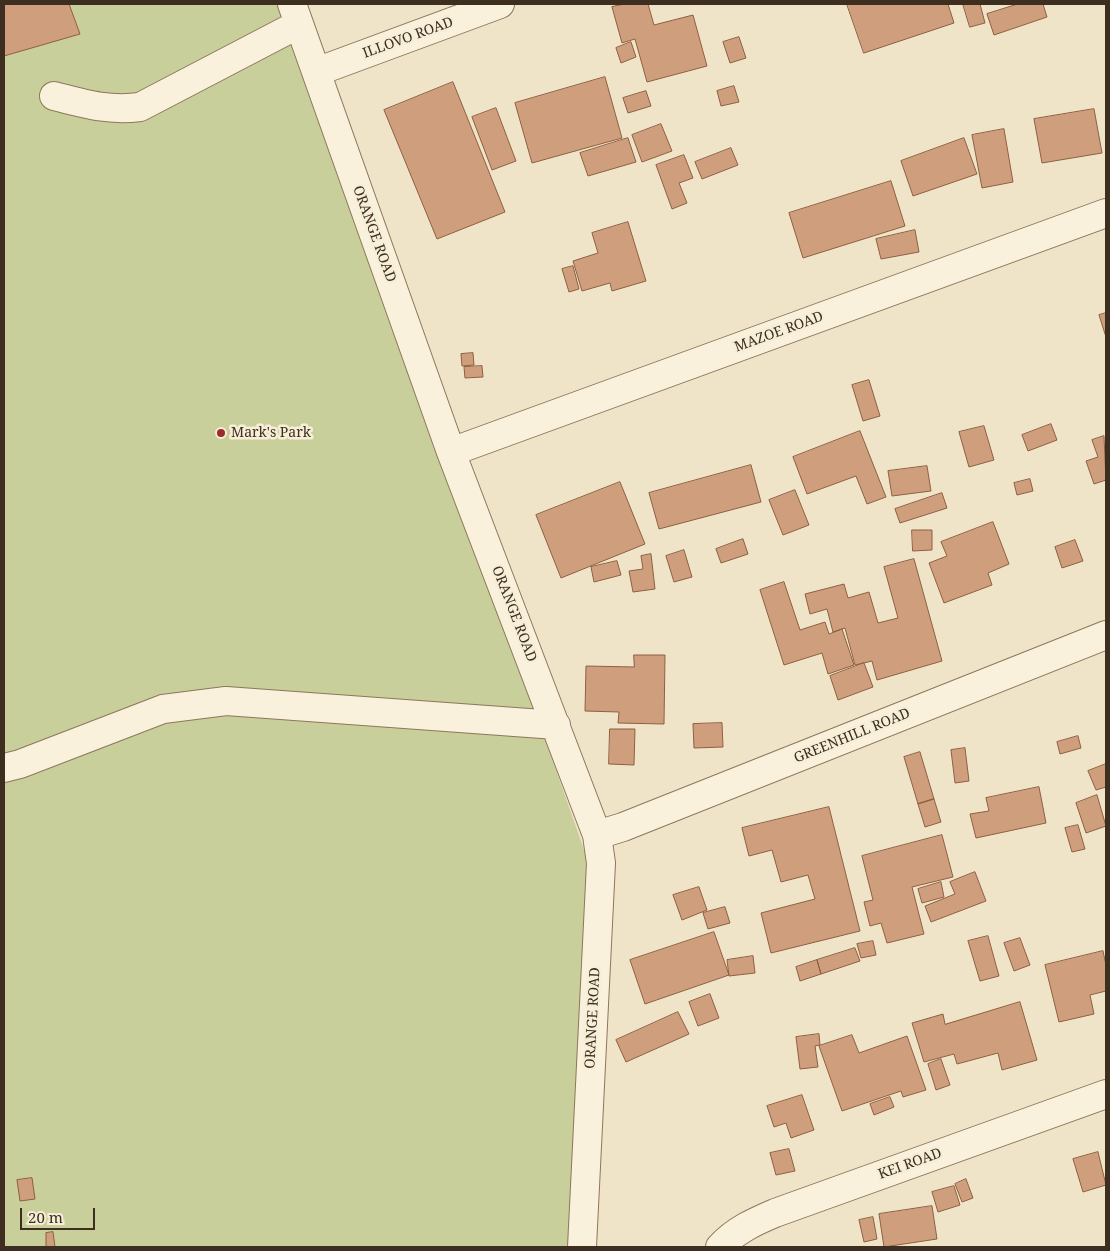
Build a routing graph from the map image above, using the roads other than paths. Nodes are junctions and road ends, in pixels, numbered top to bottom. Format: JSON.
{"nodes":[{"id":1,"x":500,"y":4,"type":"edge"},
{"id":2,"x":296,"y":14,"type":"edge"},
{"id":3,"x":316,"y":72,"type":"junction"},
{"id":4,"x":54,"y":96,"type":"dead end"},
{"id":5,"x":1106,"y":213,"type":"edge"},
{"id":6,"x":451,"y":452,"type":"junction"},
{"id":7,"x":1106,"y":636,"type":"edge"},
{"id":8,"x":556,"y":725,"type":"junction"},
{"id":9,"x":4,"y":768,"type":"edge"},
{"id":10,"x":597,"y":834,"type":"junction"},
{"id":11,"x":1106,"y":1094,"type":"edge"},
{"id":12,"x":587,"y":1247,"type":"edge"},
{"id":13,"x":720,"y":1247,"type":"edge"}],
"edges":[{"from":1,"to":3,"type":"street","name":"ILLOVO ROAD"},
{"from":2,"to":3,"type":"street","name":"ORANGE ROAD"},
{"from":2,"to":4,"type":"street"},
{"from":3,"to":6,"type":"street","name":"ORANGE ROAD"},
{"from":5,"to":6,"type":"street","name":"MAZOE ROAD"},
{"from":6,"to":8,"type":"street","name":"ORANGE ROAD"},
{"from":7,"to":10,"type":"street","name":"GREENHILL ROAD"},
{"from":8,"to":9,"type":"street"},
{"from":8,"to":10,"type":"street","name":"ORANGE ROAD"},
{"from":10,"to":12,"type":"street","name":"ORANGE ROAD"},
{"from":11,"to":13,"type":"street","name":"KEI ROAD"}]}
